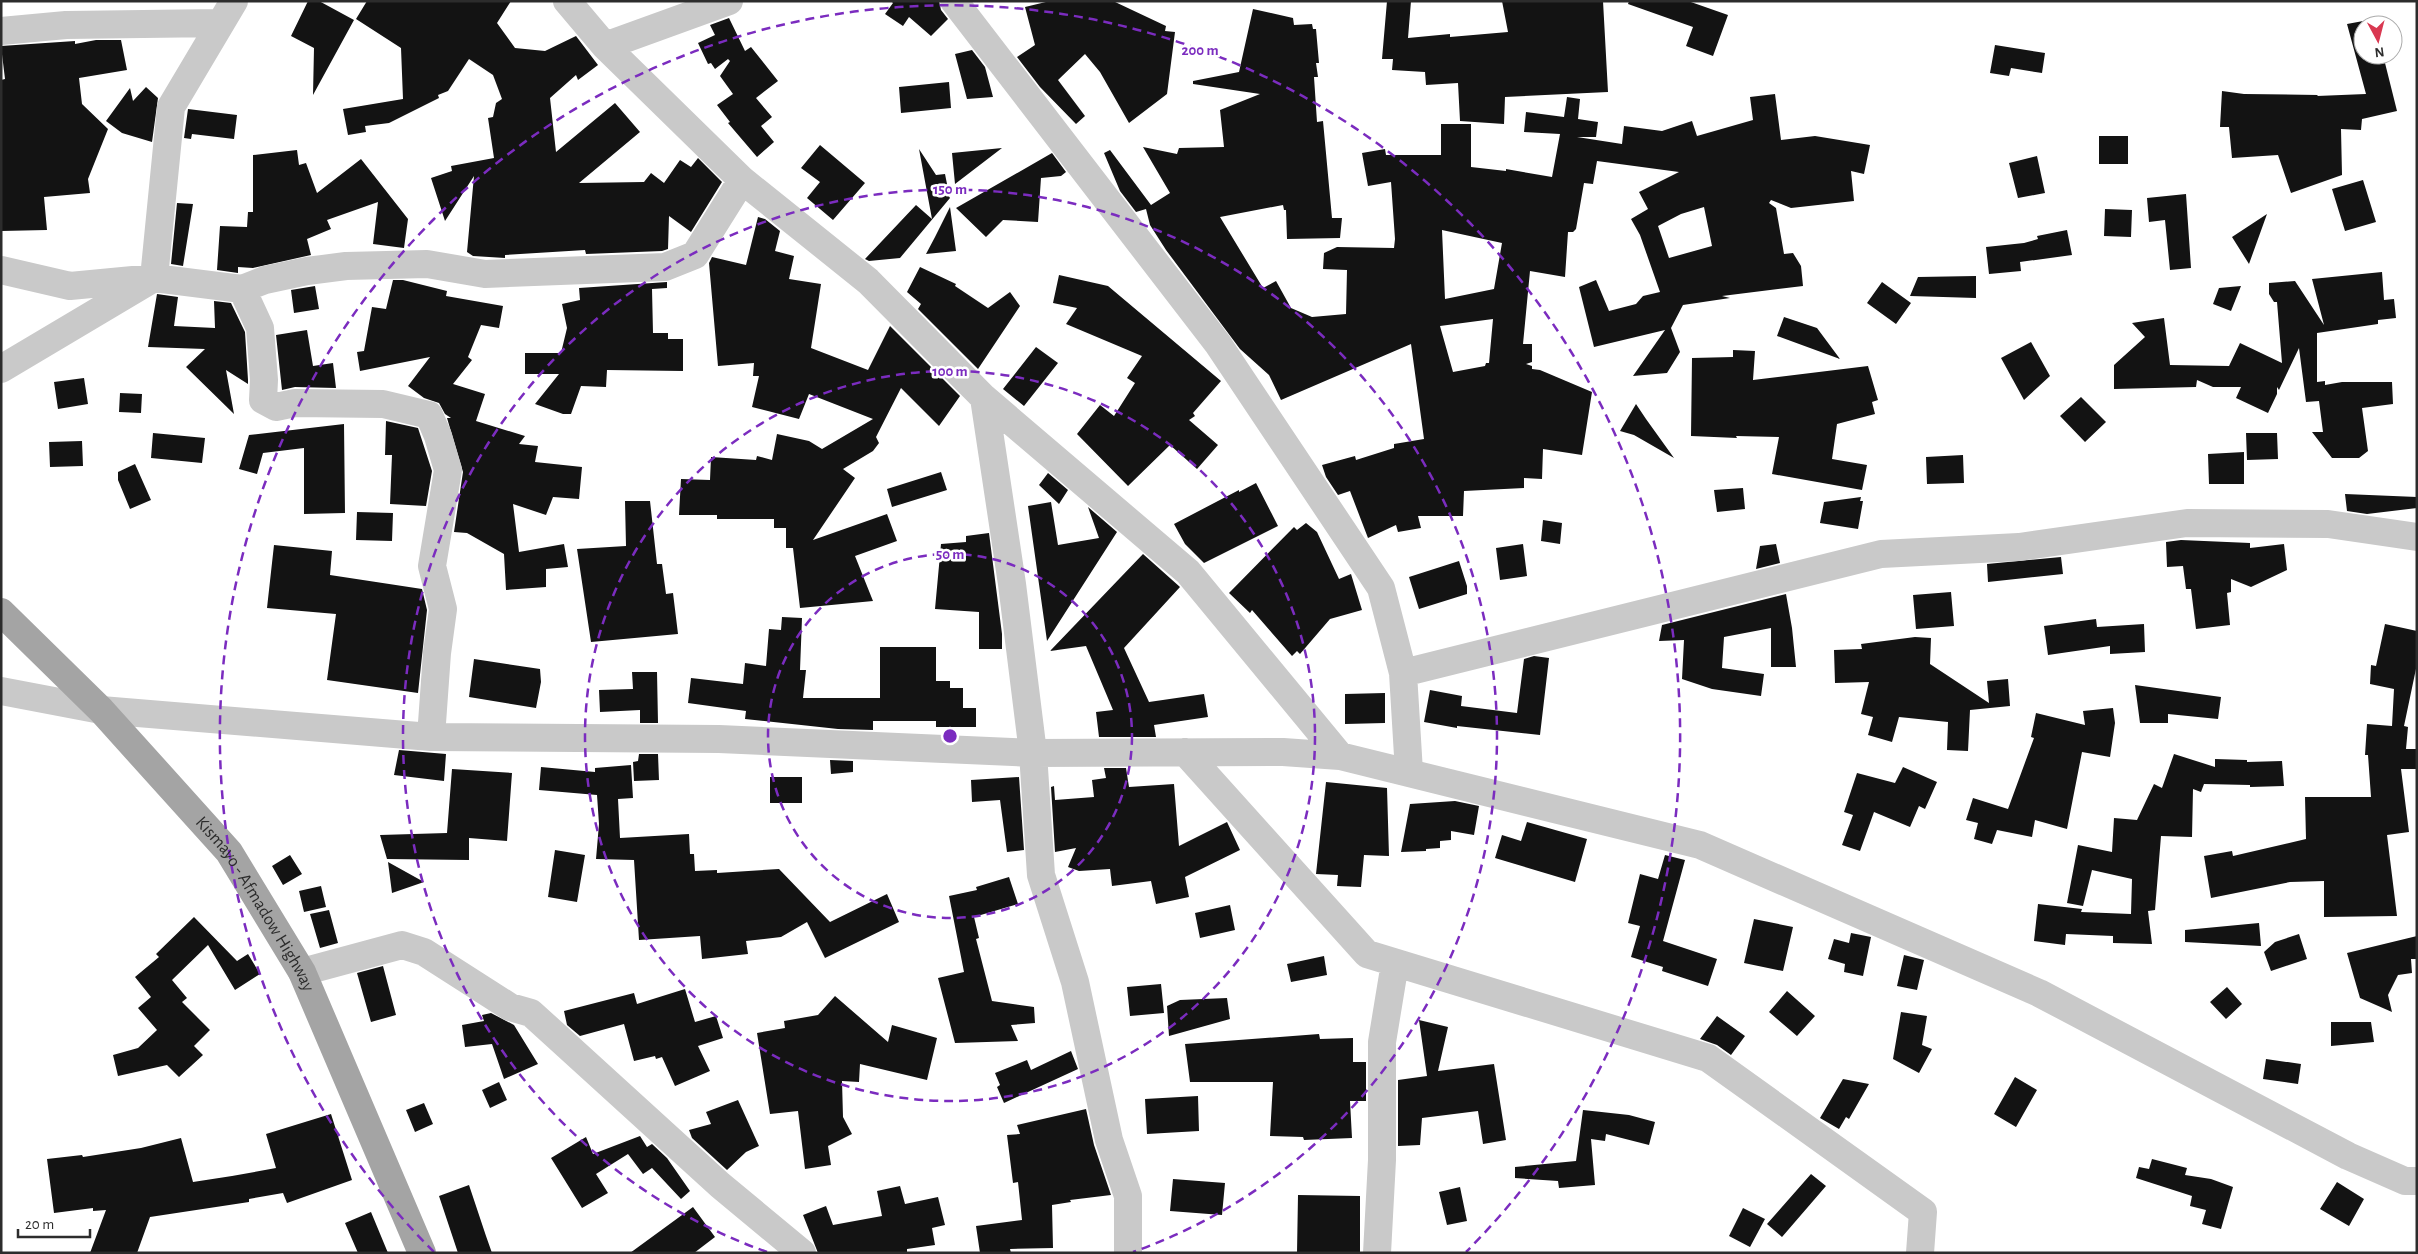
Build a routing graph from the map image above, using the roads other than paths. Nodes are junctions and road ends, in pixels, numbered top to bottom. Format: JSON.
{"nodes":[{"id":1,"x":568,"y":1,"type":"edge"},
{"id":2,"x":730,"y":1,"type":"edge"},
{"id":3,"x":954,"y":1,"type":"edge"},
{"id":4,"x":227,"y":12,"type":"edge"},
{"id":5,"x":1,"y":30,"type":"edge"},
{"id":6,"x":604,"y":46,"type":"junction"},
{"id":7,"x":742,"y":180,"type":"junction"},
{"id":8,"x":1,"y":270,"type":"edge"},
{"id":9,"x":154,"y":278,"type":"junction"},
{"id":10,"x":242,"y":289,"type":"junction"},
{"id":11,"x":1,"y":369,"type":"edge"},
{"id":12,"x":984,"y":398,"type":"junction"},
{"id":13,"x":2417,"y":537,"type":"edge"},
{"id":14,"x":1,"y":612,"type":"edge"},
{"id":15,"x":1403,"y":673,"type":"junction"},
{"id":16,"x":1,"y":691,"type":"edge"},
{"id":17,"x":101,"y":710,"type":"junction"},
{"id":18,"x":430,"y":738,"type":"junction"},
{"id":19,"x":1185,"y":752,"type":"junction"},
{"id":20,"x":1033,"y":753,"type":"junction"},
{"id":21,"x":1340,"y":756,"type":"junction"},
{"id":22,"x":1409,"y":772,"type":"junction"},
{"id":23,"x":1395,"y":962,"type":"junction"},
{"id":24,"x":302,"y":972,"type":"junction"},
{"id":25,"x":2413,"y":1185,"type":"edge"},
{"id":26,"x":422,"y":1253,"type":"edge"},
{"id":27,"x":802,"y":1253,"type":"edge"},
{"id":28,"x":1128,"y":1253,"type":"edge"},
{"id":29,"x":1377,"y":1253,"type":"edge"},
{"id":30,"x":1920,"y":1253,"type":"edge"}],
"edges":[{"from":1,"to":6,"type":"street"},
{"from":2,"to":6,"type":"street"},
{"from":3,"to":15,"type":"street"},
{"from":4,"to":5,"type":"street"},
{"from":4,"to":9,"type":"street"},
{"from":6,"to":7,"type":"street"},
{"from":7,"to":10,"type":"street"},
{"from":7,"to":12,"type":"street"},
{"from":8,"to":9,"type":"street"},
{"from":9,"to":10,"type":"street"},
{"from":9,"to":11,"type":"street"},
{"from":10,"to":18,"type":"street"},
{"from":12,"to":20,"type":"street"},
{"from":12,"to":21,"type":"street"},
{"from":13,"to":15,"type":"street"},
{"from":14,"to":17,"type":"main road","name":"Kismayo - Afmadow Highway"},
{"from":15,"to":22,"type":"street"},
{"from":16,"to":17,"type":"street"},
{"from":17,"to":18,"type":"street"},
{"from":17,"to":24,"type":"main road","name":"Kismayo - Afmadow Highway"},
{"from":18,"to":20,"type":"street"},
{"from":19,"to":20,"type":"street"},
{"from":19,"to":21,"type":"street"},
{"from":19,"to":23,"type":"street"},
{"from":20,"to":28,"type":"street"},
{"from":21,"to":22,"type":"street"},
{"from":22,"to":25,"type":"street"},
{"from":23,"to":29,"type":"street"},
{"from":23,"to":30,"type":"street"},
{"from":24,"to":26,"type":"main road","name":"Kismayo - Afmadow Highway"},
{"from":24,"to":27,"type":"street"}]}
